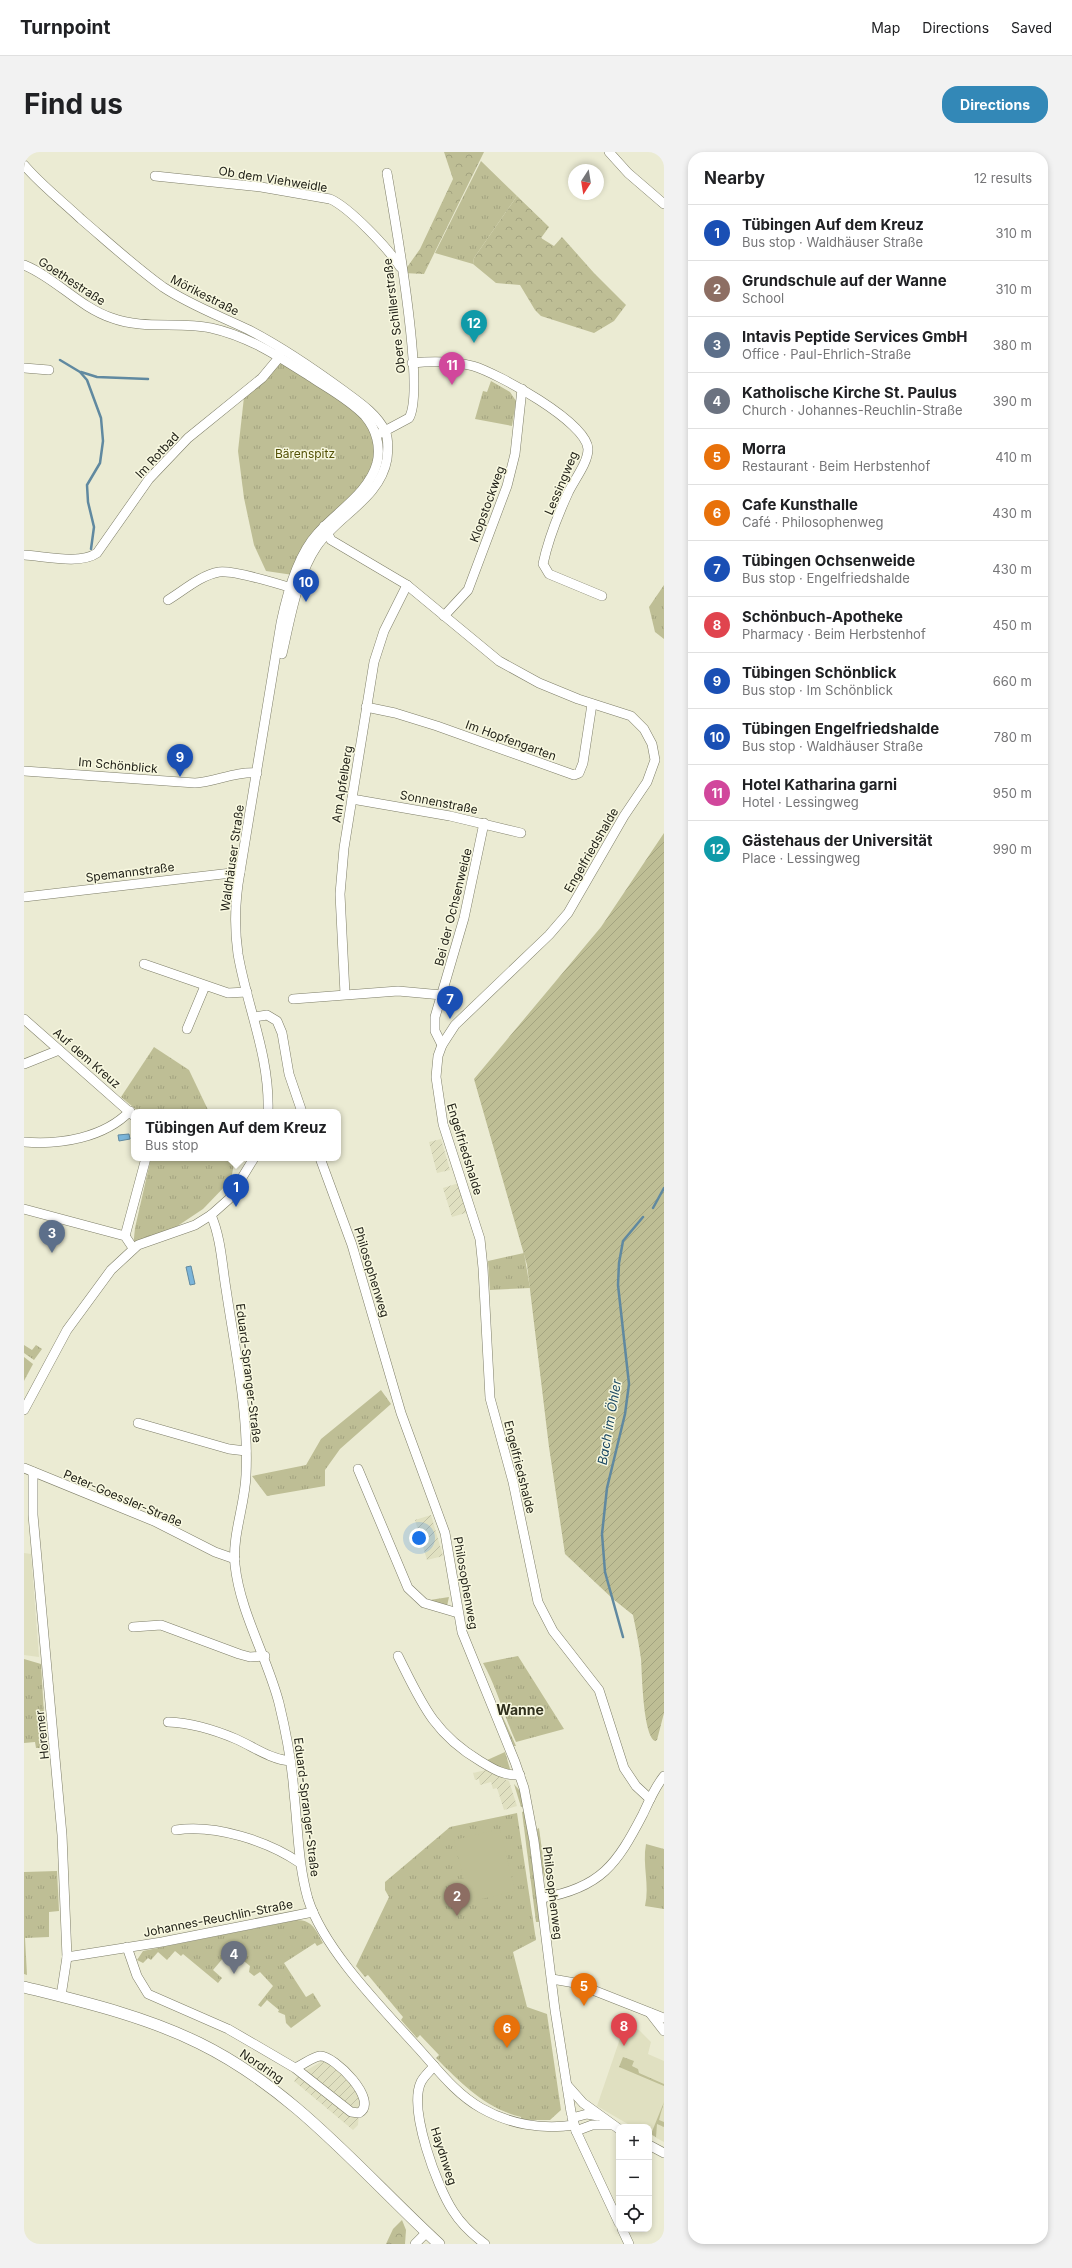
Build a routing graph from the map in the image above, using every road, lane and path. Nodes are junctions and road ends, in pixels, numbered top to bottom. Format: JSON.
{"nodes":[{"id":1,"x":610,"y":152,"type":"edge"},
{"id":2,"x":24,"y":165,"type":"edge"},
{"id":3,"x":387,"y":173,"type":"dead end"},
{"id":4,"x":155,"y":176,"type":"dead end"},
{"id":5,"x":664,"y":204,"type":"edge"},
{"id":6,"x":24,"y":265,"type":"edge"},
{"id":7,"x":403,"y":274,"type":"junction"},
{"id":8,"x":205,"y":310,"type":"junction"},
{"id":9,"x":202,"y":326,"type":"junction"},
{"id":10,"x":280,"y":353,"type":"junction"},
{"id":11,"x":412,"y":363,"type":"junction"},
{"id":12,"x":24,"y":368,"type":"edge"},
{"id":13,"x":49,"y":370,"type":"dead end"},
{"id":14,"x":522,"y":389,"type":"junction"},
{"id":15,"x":385,"y":431,"type":"junction"},
{"id":16,"x":376,"y":435,"type":"junction"},
{"id":17,"x":323,"y":531,"type":"junction"},
{"id":18,"x":24,"y":555,"type":"edge"},
{"id":19,"x":407,"y":585,"type":"junction"},
{"id":20,"x":294,"y":589,"type":"junction"},
{"id":21,"x":602,"y":596,"type":"dead end"},
{"id":22,"x":168,"y":600,"type":"dead end"},
{"id":23,"x":444,"y":616,"type":"junction"},
{"id":24,"x":592,"y":704,"type":"junction"},
{"id":25,"x":366,"y":707,"type":"junction"},
{"id":26,"x":24,"y":771,"type":"edge"},
{"id":27,"x":257,"y":773,"type":"junction"},
{"id":28,"x":352,"y":799,"type":"junction"},
{"id":29,"x":484,"y":823,"type":"junction"},
{"id":30,"x":521,"y":833,"type":"dead end"},
{"id":31,"x":240,"y":872,"type":"junction"},
{"id":32,"x":24,"y":897,"type":"edge"},
{"id":33,"x":144,"y":964,"type":"dead end"},
{"id":34,"x":205,"y":986,"type":"junction"},
{"id":35,"x":247,"y":992,"type":"junction"},
{"id":36,"x":344,"y":994,"type":"junction"},
{"id":37,"x":442,"y":995,"type":"junction"},
{"id":38,"x":294,"y":999,"type":"dead end"},
{"id":39,"x":254,"y":1017,"type":"junction"},
{"id":40,"x":24,"y":1019,"type":"edge"},
{"id":41,"x":187,"y":1029,"type":"dead end"},
{"id":42,"x":442,"y":1045,"type":"junction"},
{"id":43,"x":59,"y":1050,"type":"junction"},
{"id":44,"x":24,"y":1064,"type":"edge"},
{"id":45,"x":268,"y":1109,"type":"edge"},
{"id":46,"x":301,"y":1109,"type":"edge"},
{"id":47,"x":131,"y":1113,"type":"edge"},
{"id":48,"x":131,"y":1115,"type":"edge"},
{"id":49,"x":24,"y":1142,"type":"edge"},
{"id":50,"x":145,"y":1161,"type":"edge"},
{"id":51,"x":252,"y":1161,"type":"edge"},
{"id":52,"x":321,"y":1161,"type":"edge"},
{"id":53,"x":24,"y":1209,"type":"edge"},
{"id":54,"x":211,"y":1215,"type":"junction"},
{"id":55,"x":124,"y":1236,"type":"junction"},
{"id":56,"x":133,"y":1248,"type":"junction"},
{"id":57,"x":24,"y":1410,"type":"edge"},
{"id":58,"x":138,"y":1423,"type":"dead end"},
{"id":59,"x":246,"y":1451,"type":"junction"},
{"id":60,"x":24,"y":1468,"type":"edge"},
{"id":61,"x":358,"y":1469,"type":"dead end"},
{"id":62,"x":33,"y":1472,"type":"junction"},
{"id":63,"x":235,"y":1559,"type":"junction"},
{"id":64,"x":458,"y":1613,"type":"junction"},
{"id":65,"x":133,"y":1627,"type":"dead end"},
{"id":66,"x":265,"y":1656,"type":"junction"},
{"id":67,"x":398,"y":1656,"type":"dead end"},
{"id":68,"x":168,"y":1722,"type":"dead end"},
{"id":69,"x":290,"y":1761,"type":"junction"},
{"id":70,"x":520,"y":1775,"type":"junction"},
{"id":71,"x":664,"y":1776,"type":"edge"},
{"id":72,"x":650,"y":1799,"type":"junction"},
{"id":73,"x":176,"y":1830,"type":"dead end"},
{"id":74,"x":300,"y":1863,"type":"junction"},
{"id":75,"x":542,"y":1898,"type":"junction"},
{"id":76,"x":313,"y":1912,"type":"junction"},
{"id":77,"x":127,"y":1947,"type":"junction"},
{"id":78,"x":67,"y":1957,"type":"junction"},
{"id":79,"x":552,"y":1980,"type":"junction"},
{"id":80,"x":24,"y":1987,"type":"edge"},
{"id":81,"x":61,"y":1996,"type":"junction"},
{"id":82,"x":650,"y":2013,"type":"junction"},
{"id":83,"x":664,"y":2018,"type":"edge"},
{"id":84,"x":664,"y":2031,"type":"edge"},
{"id":85,"x":434,"y":2066,"type":"junction"},
{"id":86,"x":295,"y":2068,"type":"junction"},
{"id":87,"x":566,"y":2084,"type":"junction"},
{"id":88,"x":600,"y":2116,"type":"junction"},
{"id":89,"x":574,"y":2124,"type":"junction"},
{"id":90,"x":615,"y":2127,"type":"edge"},
{"id":91,"x":652,"y":2147,"type":"edge"},
{"id":92,"x":664,"y":2153,"type":"edge"},
{"id":93,"x":616,"y":2216,"type":"edge"},
{"id":94,"x":426,"y":2232,"type":"junction"},
{"id":95,"x":623,"y":2232,"type":"edge"},
{"id":96,"x":415,"y":2244,"type":"edge"},
{"id":97,"x":439,"y":2244,"type":"edge"},
{"id":98,"x":485,"y":2244,"type":"edge"},
{"id":99,"x":629,"y":2244,"type":"edge"}],
"edges":[{"from":1,"to":5,"type":"street"},
{"from":2,"to":8,"type":"street","name":"Mörikestraße"},
{"from":3,"to":7,"type":"street","name":"Obere Schillerstraße"},
{"from":4,"to":7,"type":"street","name":"Ob dem Viehweidle"},
{"from":6,"to":9,"type":"street","name":"Goethestraße"},
{"from":7,"to":11,"type":"street","name":"Obere Schillerstraße"},
{"from":8,"to":9,"type":"street"},
{"from":8,"to":10,"type":"street","name":"Mörikestraße"},
{"from":9,"to":10,"type":"street","name":"Goethestraße"},
{"from":10,"to":15,"type":"street","name":"Mörikestraße"},
{"from":10,"to":16,"type":"street","name":"Mörikestraße"},
{"from":10,"to":18,"type":"street","name":"Im Rotbad"},
{"from":11,"to":14,"type":"street","name":"Lessingweg"},
{"from":11,"to":15,"type":"street","name":"Obere Schillerstraße"},
{"from":12,"to":13,"type":"street"},
{"from":14,"to":21,"type":"street","name":"Lessingweg"},
{"from":14,"to":23,"type":"street","name":"Klopstockweg"},
{"from":15,"to":16,"type":"street","name":"Obere Schillerstraße"},
{"from":15,"to":17,"type":"street","name":"Waldhäuser Straße"},
{"from":16,"to":17,"type":"street","name":"Waldhäuser Straße"},
{"from":17,"to":19,"type":"street","name":"Engelfriedshalde"},
{"from":17,"to":20,"type":"street","name":"Waldhäuser Straße"},
{"from":19,"to":23,"type":"street","name":"Engelfriedshalde"},
{"from":19,"to":25,"type":"street","name":"Am Apfelberg"},
{"from":20,"to":22,"type":"street"},
{"from":20,"to":27,"type":"street","name":"Waldhäuser Straße"},
{"from":23,"to":24,"type":"street","name":"Engelfriedshalde"},
{"from":24,"to":25,"type":"street","name":"Im Hopfengarten"},
{"from":24,"to":42,"type":"street","name":"Engelfriedshalde"},
{"from":25,"to":28,"type":"street","name":"Am Apfelberg"},
{"from":26,"to":27,"type":"street","name":"Im Schönblick"},
{"from":27,"to":31,"type":"street","name":"Waldhäuser Straße"},
{"from":28,"to":29,"type":"street","name":"Sonnenstraße"},
{"from":28,"to":36,"type":"street","name":"Am Apfelberg"},
{"from":29,"to":30,"type":"street","name":"Sonnenstraße"},
{"from":29,"to":37,"type":"street","name":"Bei der Ochsenweide"},
{"from":31,"to":32,"type":"street","name":"Spemannstraße"},
{"from":31,"to":35,"type":"street","name":"Waldhäuser Straße"},
{"from":33,"to":34,"type":"street"},
{"from":34,"to":35,"type":"street"},
{"from":34,"to":41,"type":"street"},
{"from":35,"to":39,"type":"street","name":"Waldhäuser Straße"},
{"from":36,"to":37,"type":"street"},
{"from":36,"to":38,"type":"street"},
{"from":37,"to":42,"type":"street","name":"Bei der Ochsenweide"},
{"from":39,"to":45,"type":"street","name":"Waldhäuser Straße"},
{"from":39,"to":46,"type":"street"},
{"from":40,"to":43,"type":"street","name":"Auf dem Kreuz"},
{"from":42,"to":72,"type":"street","name":"Engelfriedshalde"},
{"from":43,"to":44,"type":"street"},
{"from":43,"to":47,"type":"street","name":"Auf dem Kreuz"},
{"from":48,"to":49,"type":"street"},
{"from":50,"to":55,"type":"street"},
{"from":51,"to":54,"type":"street"},
{"from":52,"to":64,"type":"street","name":"Philosophenweg"},
{"from":53,"to":55,"type":"street"},
{"from":54,"to":56,"type":"street"},
{"from":54,"to":59,"type":"street","name":"Eduard-Spranger-Straße"},
{"from":55,"to":56,"type":"street"},
{"from":56,"to":57,"type":"street"},
{"from":58,"to":59,"type":"street"},
{"from":59,"to":63,"type":"street","name":"Eduard-Spranger-Straße"},
{"from":60,"to":62,"type":"street","name":"Peter-Goessler-Straße"},
{"from":61,"to":64,"type":"street"},
{"from":62,"to":63,"type":"street","name":"Peter-Goessler-Straße"},
{"from":62,"to":78,"type":"street","name":"Horemer"},
{"from":63,"to":66,"type":"street","name":"Eduard-Spranger-Straße"},
{"from":64,"to":70,"type":"street","name":"Philosophenweg"},
{"from":65,"to":66,"type":"street"},
{"from":66,"to":69,"type":"street","name":"Eduard-Spranger-Straße"},
{"from":67,"to":70,"type":"street"},
{"from":68,"to":69,"type":"street"},
{"from":69,"to":74,"type":"street","name":"Eduard-Spranger-Straße"},
{"from":70,"to":75,"type":"street","name":"Philosophenweg"},
{"from":71,"to":72,"type":"street"},
{"from":72,"to":75,"type":"street"},
{"from":73,"to":74,"type":"street"},
{"from":74,"to":76,"type":"street","name":"Eduard-Spranger-Straße"},
{"from":75,"to":79,"type":"street","name":"Philosophenweg"},
{"from":76,"to":77,"type":"street","name":"Johannes-Reuchlin-Straße"},
{"from":76,"to":85,"type":"street","name":"Eduard-Spranger-Straße"},
{"from":77,"to":78,"type":"street","name":"Johannes-Reuchlin-Straße"},
{"from":77,"to":86,"type":"street"},
{"from":78,"to":81,"type":"street","name":"Horemer"},
{"from":79,"to":82,"type":"street"},
{"from":79,"to":87,"type":"street","name":"Philosophenweg"},
{"from":80,"to":81,"type":"street","name":"Nordring"},
{"from":81,"to":94,"type":"street","name":"Nordring"},
{"from":82,"to":83,"type":"street"},
{"from":82,"to":84,"type":"street"},
{"from":85,"to":89,"type":"street","name":"Eduard-Spranger-Straße"},
{"from":85,"to":98,"type":"street","name":"Haydnweg"},
{"from":86,"to":86,"type":"street"},
{"from":87,"to":88,"type":"street"},
{"from":87,"to":89,"type":"street","name":"Philosophenweg"},
{"from":88,"to":89,"type":"street"},
{"from":88,"to":90,"type":"street"},
{"from":89,"to":90,"type":"street"},
{"from":89,"to":93,"type":"street","name":"Philosophenweg"},
{"from":91,"to":92,"type":"street"},
{"from":94,"to":96,"type":"street"},
{"from":94,"to":97,"type":"street","name":"Nordring"},
{"from":95,"to":99,"type":"street"}]}
